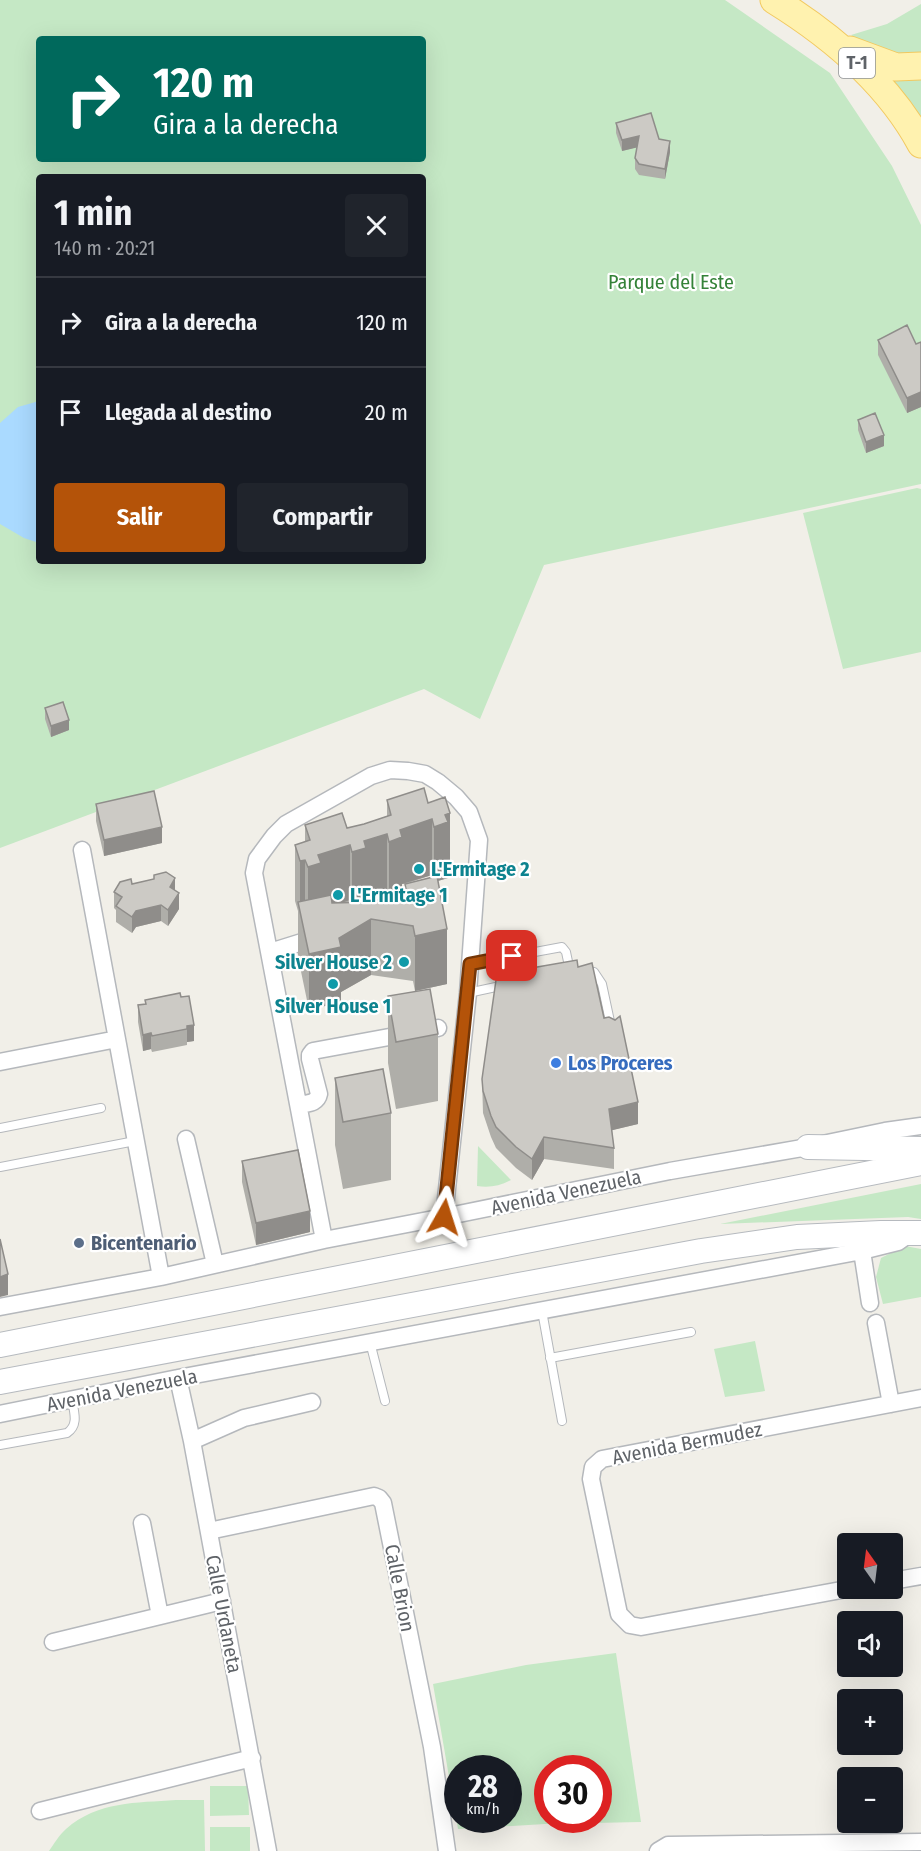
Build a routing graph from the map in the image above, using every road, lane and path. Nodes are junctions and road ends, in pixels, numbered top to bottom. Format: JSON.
{"nodes":[{"id":1,"x":774,"y":0,"type":"edge"},
{"id":2,"x":838,"y":44,"type":"junction"},
{"id":3,"x":921,"y":66,"type":"edge"},
{"id":4,"x":921,"y":144,"type":"edge"},
{"id":5,"x":82,"y":850,"type":"dead end"},
{"id":6,"x":335,"y":932,"type":"edge"},
{"id":7,"x":270,"y":952,"type":"junction"},
{"id":8,"x":470,"y":964,"type":"junction"},
{"id":9,"x":571,"y":973,"type":"junction"},
{"id":10,"x":559,"y":975,"type":"edge"},
{"id":11,"x":513,"y":984,"type":"edge"},
{"id":12,"x":468,"y":993,"type":"junction"},
{"id":13,"x":438,"y":1028,"type":"edge"},
{"id":14,"x":614,"y":1035,"type":"edge"},
{"id":15,"x":117,"y":1039,"type":"junction"},
{"id":16,"x":0,"y":1062,"type":"edge"},
{"id":17,"x":298,"y":1104,"type":"junction"},
{"id":18,"x":101,"y":1108,"type":"dead end"},
{"id":19,"x":921,"y":1126,"type":"edge"},
{"id":20,"x":0,"y":1128,"type":"edge"},
{"id":21,"x":186,"y":1139,"type":"dead end"},
{"id":22,"x":135,"y":1141,"type":"junction"},
{"id":23,"x":808,"y":1147,"type":"junction"},
{"id":24,"x":921,"y":1149,"type":"edge"},
{"id":25,"x":921,"y":1163,"type":"edge"},
{"id":26,"x":0,"y":1167,"type":"edge"},
{"id":27,"x":444,"y":1217,"type":"junction"},
{"id":28,"x":917,"y":1233,"type":"edge"},
{"id":29,"x":324,"y":1239,"type":"junction"},
{"id":30,"x":862,"y":1251,"type":"junction"},
{"id":31,"x":215,"y":1264,"type":"junction"},
{"id":32,"x":161,"y":1277,"type":"junction"},
{"id":33,"x":870,"y":1303,"type":"dead end"},
{"id":34,"x":0,"y":1307,"type":"edge"},
{"id":35,"x":542,"y":1311,"type":"junction"},
{"id":36,"x":876,"y":1323,"type":"dead end"},
{"id":37,"x":691,"y":1332,"type":"dead end"},
{"id":38,"x":370,"y":1342,"type":"junction"},
{"id":39,"x":0,"y":1345,"type":"edge"},
{"id":40,"x":550,"y":1358,"type":"junction"},
{"id":41,"x":178,"y":1378,"type":"junction"},
{"id":42,"x":0,"y":1382,"type":"edge"},
{"id":43,"x":921,"y":1398,"type":"edge"},
{"id":44,"x":72,"y":1400,"type":"junction"},
{"id":45,"x":385,"y":1401,"type":"dead end"},
{"id":46,"x":312,"y":1402,"type":"dead end"},
{"id":47,"x":891,"y":1404,"type":"junction"},
{"id":48,"x":0,"y":1414,"type":"edge"},
{"id":49,"x":562,"y":1421,"type":"dead end"},
{"id":50,"x":192,"y":1441,"type":"junction"},
{"id":51,"x":0,"y":1445,"type":"edge"},
{"id":52,"x":142,"y":1523,"type":"dead end"},
{"id":53,"x":209,"y":1532,"type":"junction"},
{"id":54,"x":921,"y":1576,"type":"edge"},
{"id":55,"x":903,"y":1579,"type":"edge"},
{"id":56,"x":837,"y":1591,"type":"edge"},
{"id":57,"x":222,"y":1601,"type":"junction"},
{"id":58,"x":160,"y":1616,"type":"junction"},
{"id":59,"x":53,"y":1642,"type":"dead end"},
{"id":60,"x":252,"y":1758,"type":"junction"},
{"id":61,"x":40,"y":1811,"type":"dead end"},
{"id":62,"x":921,"y":1842,"type":"edge"},
{"id":63,"x":268,"y":1851,"type":"edge"},
{"id":64,"x":447,"y":1851,"type":"edge"},
{"id":65,"x":658,"y":1851,"type":"edge"}],
"edges":[{"from":1,"to":2,"type":"main road","number":"T-1"},
{"from":2,"to":3,"type":"main road","number":"T-1"},
{"from":2,"to":4,"type":"main road","number":"T-1"},
{"from":5,"to":15,"type":"street"},
{"from":6,"to":7,"type":"street"},
{"from":7,"to":8,"type":"street"},
{"from":7,"to":17,"type":"street"},
{"from":8,"to":9,"type":"lane"},
{"from":8,"to":12,"type":"street"},
{"from":9,"to":10,"type":"lane"},
{"from":9,"to":14,"type":"lane"},
{"from":11,"to":12,"type":"lane"},
{"from":12,"to":27,"type":"street"},
{"from":13,"to":17,"type":"street"},
{"from":15,"to":16,"type":"street"},
{"from":15,"to":22,"type":"street"},
{"from":17,"to":29,"type":"street"},
{"from":18,"to":20,"type":"lane"},
{"from":19,"to":23,"type":"street","name":"Avenida Venezuela"},
{"from":21,"to":31,"type":"street"},
{"from":22,"to":26,"type":"lane"},
{"from":22,"to":32,"type":"street"},
{"from":23,"to":24,"type":"street"},
{"from":23,"to":27,"type":"street","name":"Avenida Venezuela"},
{"from":25,"to":39,"type":"street","name":"Avenida Venezuela"},
{"from":27,"to":29,"type":"street","name":"Avenida Venezuela"},
{"from":28,"to":30,"type":"street","name":"Avenida Venezuela"},
{"from":28,"to":42,"type":"street","name":"Avenida Venezuela"},
{"from":29,"to":31,"type":"street","name":"Avenida Venezuela"},
{"from":30,"to":33,"type":"street"},
{"from":30,"to":35,"type":"street","name":"Avenida Venezuela"},
{"from":31,"to":32,"type":"street","name":"Avenida Venezuela"},
{"from":32,"to":34,"type":"street","name":"Avenida Venezuela"},
{"from":35,"to":38,"type":"street","name":"Avenida Venezuela"},
{"from":35,"to":40,"type":"lane"},
{"from":36,"to":47,"type":"street"},
{"from":37,"to":40,"type":"lane"},
{"from":38,"to":41,"type":"street","name":"Avenida Venezuela"},
{"from":38,"to":45,"type":"lane"},
{"from":40,"to":49,"type":"lane"},
{"from":41,"to":44,"type":"street","name":"Avenida Venezuela"},
{"from":41,"to":50,"type":"street","name":"Calle Urdaneta"},
{"from":43,"to":47,"type":"street","name":"Avenida Bermudez"},
{"from":44,"to":48,"type":"street","name":"Avenida Venezuela"},
{"from":44,"to":51,"type":"lane"},
{"from":46,"to":50,"type":"street"},
{"from":47,"to":56,"type":"street","name":"Avenida Bermudez"},
{"from":50,"to":53,"type":"street","name":"Calle Urdaneta"},
{"from":52,"to":58,"type":"street"},
{"from":53,"to":57,"type":"street","name":"Calle Urdaneta"},
{"from":53,"to":64,"type":"street","name":"Calle Brion"},
{"from":54,"to":55,"type":"street"},
{"from":57,"to":58,"type":"street"},
{"from":57,"to":60,"type":"street","name":"Calle Urdaneta"},
{"from":58,"to":59,"type":"street"},
{"from":60,"to":61,"type":"street"},
{"from":60,"to":63,"type":"street","name":"Calle Urdaneta"},
{"from":62,"to":65,"type":"street"}]}
